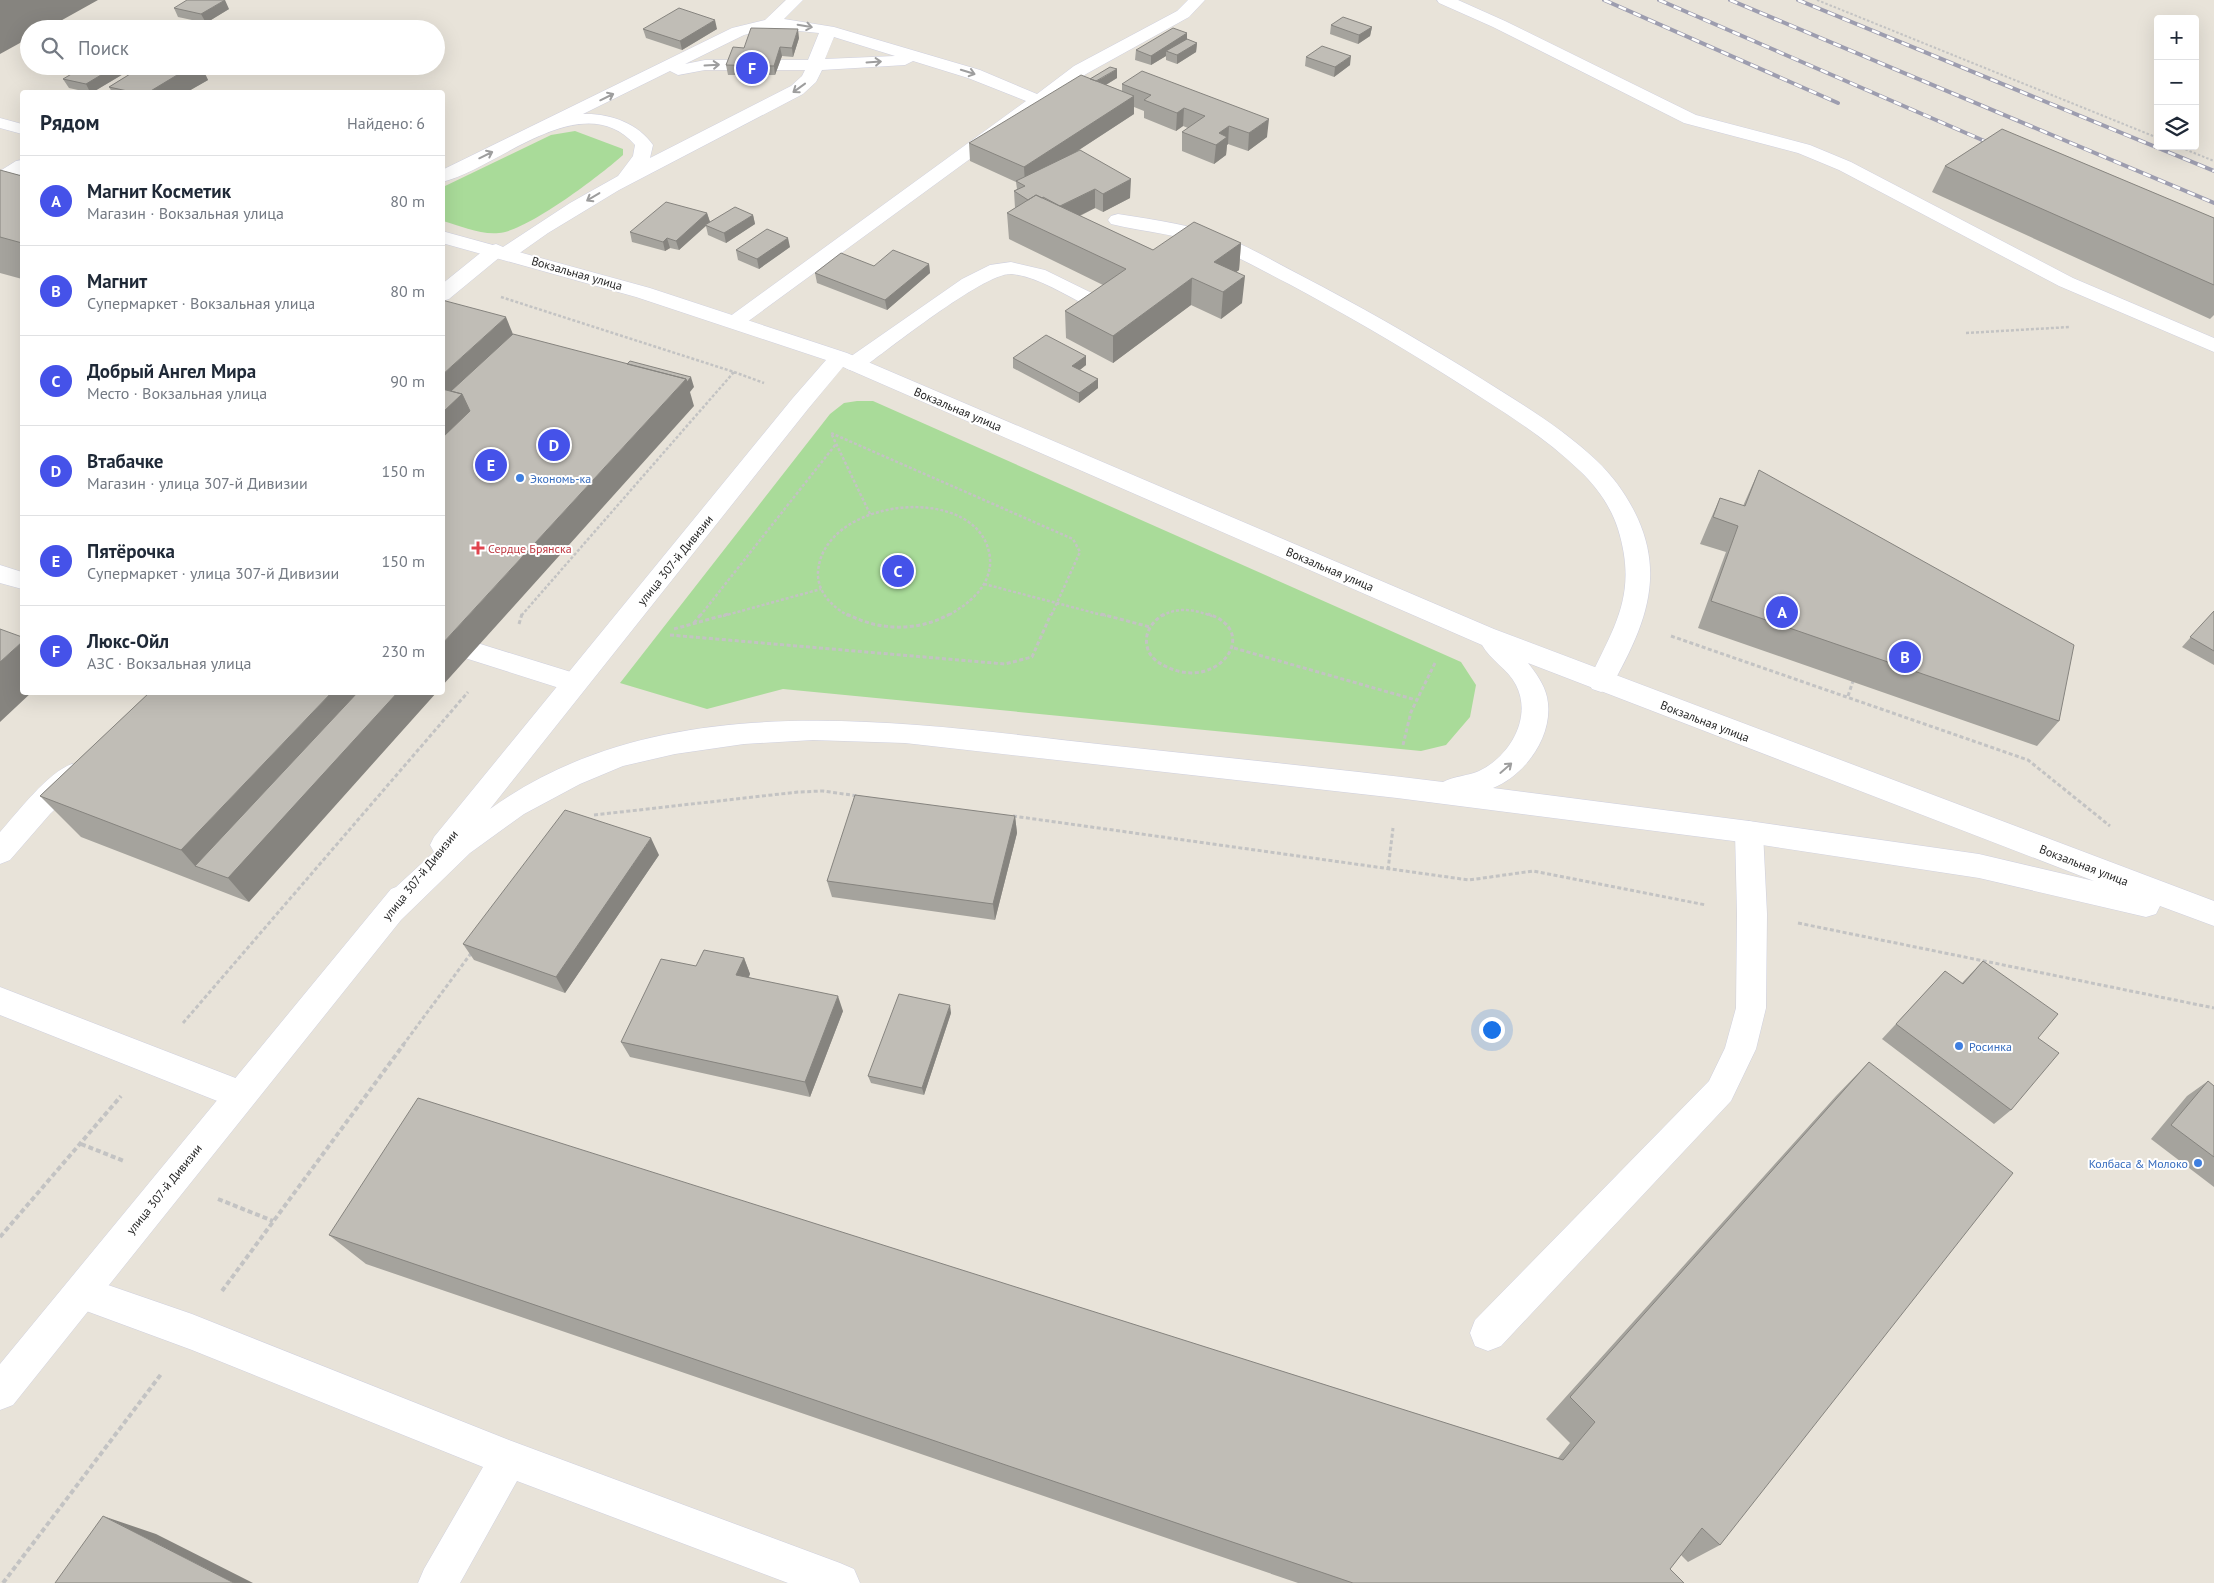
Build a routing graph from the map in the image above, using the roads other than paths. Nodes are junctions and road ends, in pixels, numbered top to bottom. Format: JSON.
{"nodes":[{"id":1,"x":795,"y":0,"type":"edge"},
{"id":2,"x":1197,"y":0,"type":"edge"},
{"id":3,"x":1445,"y":0,"type":"edge"},
{"id":4,"x":771,"y":23,"type":"junction"},
{"id":5,"x":828,"y":30,"type":"junction"},
{"id":6,"x":921,"y":59,"type":"junction"},
{"id":7,"x":816,"y":65,"type":"junction"},
{"id":8,"x":647,"y":78,"type":"junction"},
{"id":9,"x":1037,"y":100,"type":"junction"},
{"id":10,"x":0,"y":123,"type":"edge"},
{"id":11,"x":547,"y":125,"type":"junction"},
{"id":12,"x":20,"y":128,"type":"edge"},
{"id":13,"x":20,"y":165,"type":"edge"},
{"id":14,"x":445,"y":176,"type":"edge"},
{"id":15,"x":626,"y":177,"type":"junction"},
{"id":16,"x":0,"y":178,"type":"edge"},
{"id":17,"x":1118,"y":220,"type":"dead end"},
{"id":18,"x":445,"y":238,"type":"edge"},
{"id":19,"x":501,"y":252,"type":"junction"},
{"id":20,"x":445,"y":293,"type":"edge"},
{"id":21,"x":1093,"y":301,"type":"edge"},
{"id":22,"x":736,"y":321,"type":"junction"},
{"id":23,"x":2214,"y":346,"type":"edge"},
{"id":24,"x":847,"y":361,"type":"junction"},
{"id":25,"x":0,"y":574,"type":"edge"},
{"id":26,"x":20,"y":580,"type":"edge"},
{"id":27,"x":1485,"y":636,"type":"junction"},
{"id":28,"x":485,"y":655,"type":"road end"},
{"id":29,"x":1602,"y":682,"type":"junction"},
{"id":30,"x":575,"y":683,"type":"junction"},
{"id":31,"x":89,"y":757,"type":"edge"},
{"id":32,"x":1427,"y":790,"type":"junction"},
{"id":33,"x":1749,"y":832,"type":"junction"},
{"id":34,"x":0,"y":852,"type":"edge"},
{"id":35,"x":390,"y":911,"type":"junction"},
{"id":36,"x":2214,"y":914,"type":"edge"},
{"id":37,"x":2214,"y":923,"type":"edge"},
{"id":38,"x":0,"y":1001,"type":"edge"},
{"id":39,"x":240,"y":1094,"type":"junction"},
{"id":40,"x":82,"y":1293,"type":"junction"},
{"id":41,"x":1488,"y":1333,"type":"dead end"},
{"id":42,"x":0,"y":1392,"type":"edge"},
{"id":43,"x":509,"y":1459,"type":"junction"},
{"id":44,"x":438,"y":1583,"type":"edge"},
{"id":45,"x":840,"y":1583,"type":"edge"}],
"edges":[{"from":1,"to":4,"type":"street"},
{"from":2,"to":9,"type":"street"},
{"from":3,"to":23,"type":"street"},
{"from":4,"to":5,"type":"street","one_way":true},
{"from":4,"to":8,"type":"street"},
{"from":5,"to":6,"type":"street"},
{"from":5,"to":7,"type":"street"},
{"from":7,"to":6,"type":"street","one_way":true},
{"from":6,"to":9,"type":"street","one_way":true},
{"from":8,"to":7,"type":"street","one_way":true},
{"from":7,"to":15,"type":"street","one_way":true},
{"from":11,"to":8,"type":"street","one_way":true},
{"from":9,"to":22,"type":"street"},
{"from":10,"to":12,"type":"street"},
{"from":14,"to":11,"type":"street","one_way":true},
{"from":11,"to":15,"type":"street"},
{"from":13,"to":16,"type":"street"},
{"from":15,"to":19,"type":"street","one_way":true},
{"from":17,"to":29,"type":"street"},
{"from":18,"to":19,"type":"street","name":"Вокзальная улица"},
{"from":19,"to":20,"type":"street"},
{"from":19,"to":22,"type":"street","name":"Вокзальная улица"},
{"from":21,"to":24,"type":"street","name":"улица 307-й Дивизии"},
{"from":22,"to":24,"type":"street","name":"Вокзальная улица"},
{"from":24,"to":27,"type":"street","name":"Вокзальная улица"},
{"from":24,"to":30,"type":"street","name":"улица 307-й Дивизии"},
{"from":25,"to":26,"type":"street"},
{"from":27,"to":29,"type":"street","name":"Вокзальная улица"},
{"from":32,"to":27,"type":"street","one_way":true},
{"from":28,"to":30,"type":"street"},
{"from":29,"to":36,"type":"street","name":"Вокзальная улица"},
{"from":30,"to":35,"type":"street","name":"улица 307-й Дивизии"},
{"from":31,"to":34,"type":"street"},
{"from":32,"to":33,"type":"street"},
{"from":32,"to":35,"type":"street"},
{"from":33,"to":37,"type":"street"},
{"from":33,"to":41,"type":"street"},
{"from":35,"to":39,"type":"street","name":"улица 307-й Дивизии"},
{"from":38,"to":39,"type":"street"},
{"from":39,"to":40,"type":"street","name":"улица 307-й Дивизии"},
{"from":40,"to":42,"type":"street","name":"улица 307-й Дивизии"},
{"from":40,"to":43,"type":"street"},
{"from":43,"to":44,"type":"street"},
{"from":43,"to":45,"type":"street"}]}
